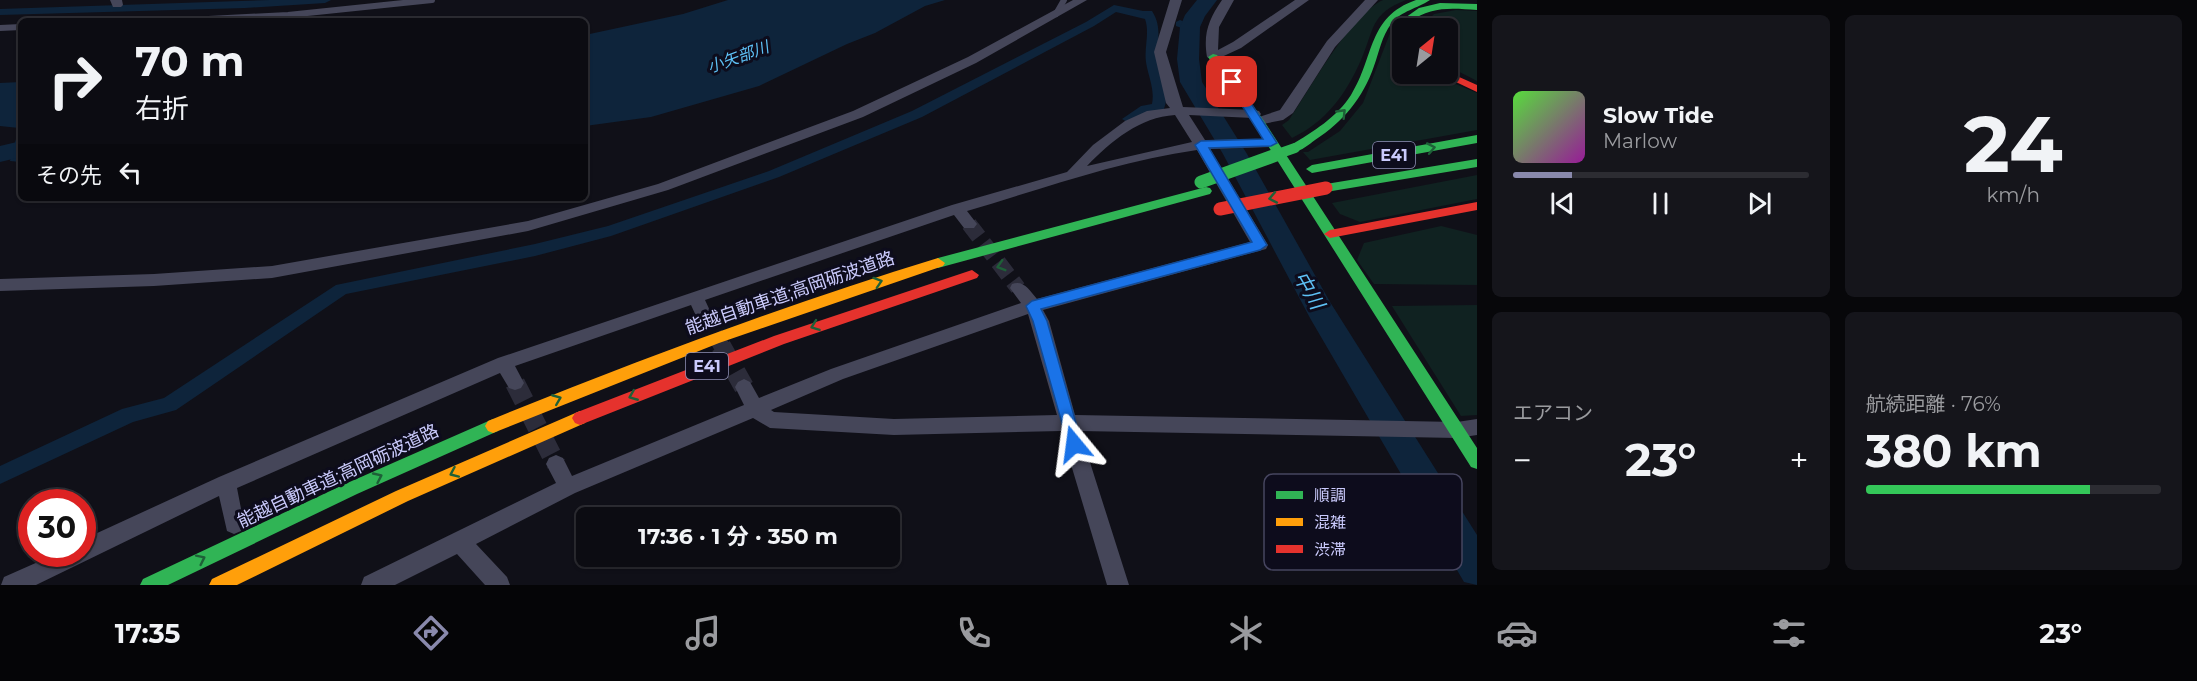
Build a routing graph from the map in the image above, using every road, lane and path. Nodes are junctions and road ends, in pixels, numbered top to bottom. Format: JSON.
{"nodes":[{"id":1,"x":432,"y":0,"type":"edge"},
{"id":2,"x":1064,"y":0,"type":"edge"},
{"id":3,"x":1081,"y":0,"type":"edge"},
{"id":4,"x":1176,"y":0,"type":"edge"},
{"id":5,"x":1228,"y":0,"type":"edge"},
{"id":6,"x":1303,"y":0,"type":"edge"},
{"id":7,"x":1372,"y":0,"type":"edge"},
{"id":8,"x":1425,"y":0,"type":"edge"},
{"id":9,"x":1469,"y":0,"type":"edge"},
{"id":10,"x":1477,"y":1,"type":"edge"},
{"id":11,"x":1477,"y":7,"type":"edge"},
{"id":12,"x":1056,"y":14,"type":"junction"},
{"id":13,"x":229,"y":18,"type":"edge"},
{"id":14,"x":1409,"y":18,"type":"edge"},
{"id":15,"x":18,"y":27,"type":"edge"},
{"id":16,"x":0,"y":28,"type":"edge"},
{"id":17,"x":1214,"y":57,"type":"junction"},
{"id":18,"x":1458,"y":80,"type":"edge"},
{"id":19,"x":1477,"y":89,"type":"edge"},
{"id":20,"x":1186,"y":112,"type":"junction"},
{"id":21,"x":1256,"y":118,"type":"junction"},
{"id":22,"x":1477,"y":140,"type":"edge"},
{"id":23,"x":1271,"y":143,"type":"junction"},
{"id":24,"x":1205,"y":145,"type":"junction"},
{"id":25,"x":1477,"y":158,"type":"edge"},
{"id":26,"x":1477,"y":163,"type":"edge"},
{"id":27,"x":1072,"y":175,"type":"junction"},
{"id":28,"x":1276,"y":176,"type":"dead end"},
{"id":29,"x":1241,"y":184,"type":"dead end"},
{"id":30,"x":1204,"y":186,"type":"junction"},
{"id":31,"x":1326,"y":188,"type":"junction"},
{"id":32,"x":1477,"y":206,"type":"edge"},
{"id":33,"x":957,"y":210,"type":"junction"},
{"id":34,"x":1214,"y":210,"type":"dead end"},
{"id":35,"x":969,"y":224,"type":"tunnel mouth"},
{"id":36,"x":1330,"y":234,"type":"junction"},
{"id":37,"x":988,"y":270,"type":"dead end"},
{"id":38,"x":0,"y":285,"type":"edge"},
{"id":39,"x":1018,"y":288,"type":"tunnel mouth"},
{"id":40,"x":695,"y":297,"type":"junction"},
{"id":41,"x":1032,"y":306,"type":"junction"},
{"id":42,"x":703,"y":313,"type":"tunnel mouth"},
{"id":43,"x":504,"y":363,"type":"junction"},
{"id":44,"x":515,"y":383,"type":"tunnel mouth"},
{"id":45,"x":744,"y":387,"type":"tunnel mouth"},
{"id":46,"x":755,"y":408,"type":"junction"},
{"id":47,"x":1068,"y":423,"type":"junction"},
{"id":48,"x":1477,"y":427,"type":"edge"},
{"id":49,"x":1457,"y":430,"type":"junction"},
{"id":50,"x":1477,"y":462,"type":"edge"},
{"id":51,"x":556,"y":464,"type":"tunnel mouth"},
{"id":52,"x":226,"y":483,"type":"junction"},
{"id":53,"x":568,"y":487,"type":"junction"},
{"id":54,"x":234,"y":524,"type":"dead end"},
{"id":55,"x":460,"y":542,"type":"junction"},
{"id":56,"x":96,"y":544,"type":"edge"},
{"id":57,"x":50,"y":567,"type":"edge"},
{"id":58,"x":12,"y":585,"type":"edge"},
{"id":59,"x":149,"y":585,"type":"edge"},
{"id":60,"x":218,"y":585,"type":"edge"},
{"id":61,"x":372,"y":585,"type":"edge"},
{"id":62,"x":499,"y":585,"type":"edge"},
{"id":63,"x":1118,"y":585,"type":"edge"}],
"edges":[{"from":1,"to":13,"type":"lane"},
{"from":2,"to":12,"type":"lane"},
{"from":3,"to":12,"type":"street"},
{"from":4,"to":20,"type":"street"},
{"from":5,"to":17,"type":"street"},
{"from":6,"to":17,"type":"street"},
{"from":7,"to":21,"type":"street"},
{"from":30,"to":8,"type":"main road","one_way":true,"bridge":true},
{"from":9,"to":10,"type":"main road"},
{"from":11,"to":14,"type":"main road"},
{"from":12,"to":38,"type":"street"},
{"from":15,"to":16,"type":"lane"},
{"from":17,"to":21,"type":"main road"},
{"from":18,"to":19,"type":"main road"},
{"from":20,"to":21,"type":"street"},
{"from":20,"to":24,"type":"street"},
{"from":20,"to":27,"type":"street"},
{"from":21,"to":23,"type":"main road"},
{"from":28,"to":22,"type":"main road","number":"E41","one_way":true},
{"from":23,"to":24,"type":"street"},
{"from":23,"to":36,"type":"main road"},
{"from":24,"to":27,"type":"street"},
{"from":24,"to":41,"type":"street"},
{"from":25,"to":31,"type":"main road","number":"E41"},
{"from":26,"to":31,"type":"main road"},
{"from":27,"to":33,"type":"street"},
{"from":29,"to":30,"type":"main road"},
{"from":59,"to":30,"type":"main road","name":"能越自動車道;高岡砺波道路","number":"E41","one_way":true},
{"from":31,"to":34,"type":"main road","number":"E41","one_way":true,"bridge":true},
{"from":32,"to":36,"type":"main road"},
{"from":33,"to":35,"type":"street"},
{"from":33,"to":40,"type":"street"},
{"from":36,"to":49,"type":"main road"},
{"from":37,"to":60,"type":"main road","number":"E41","one_way":true},
{"from":39,"to":41,"type":"street"},
{"from":40,"to":42,"type":"street"},
{"from":40,"to":43,"type":"street"},
{"from":41,"to":46,"type":"street"},
{"from":41,"to":47,"type":"street"},
{"from":43,"to":44,"type":"street"},
{"from":43,"to":52,"type":"street"},
{"from":45,"to":46,"type":"street"},
{"from":46,"to":47,"type":"street"},
{"from":46,"to":53,"type":"street"},
{"from":47,"to":49,"type":"street"},
{"from":47,"to":63,"type":"street"},
{"from":48,"to":49,"type":"street"},
{"from":49,"to":50,"type":"main road"},
{"from":51,"to":53,"type":"street"},
{"from":52,"to":54,"type":"street"},
{"from":52,"to":56,"type":"street"},
{"from":53,"to":55,"type":"street"},
{"from":55,"to":61,"type":"street"},
{"from":55,"to":62,"type":"street"},
{"from":57,"to":58,"type":"street"}]}
